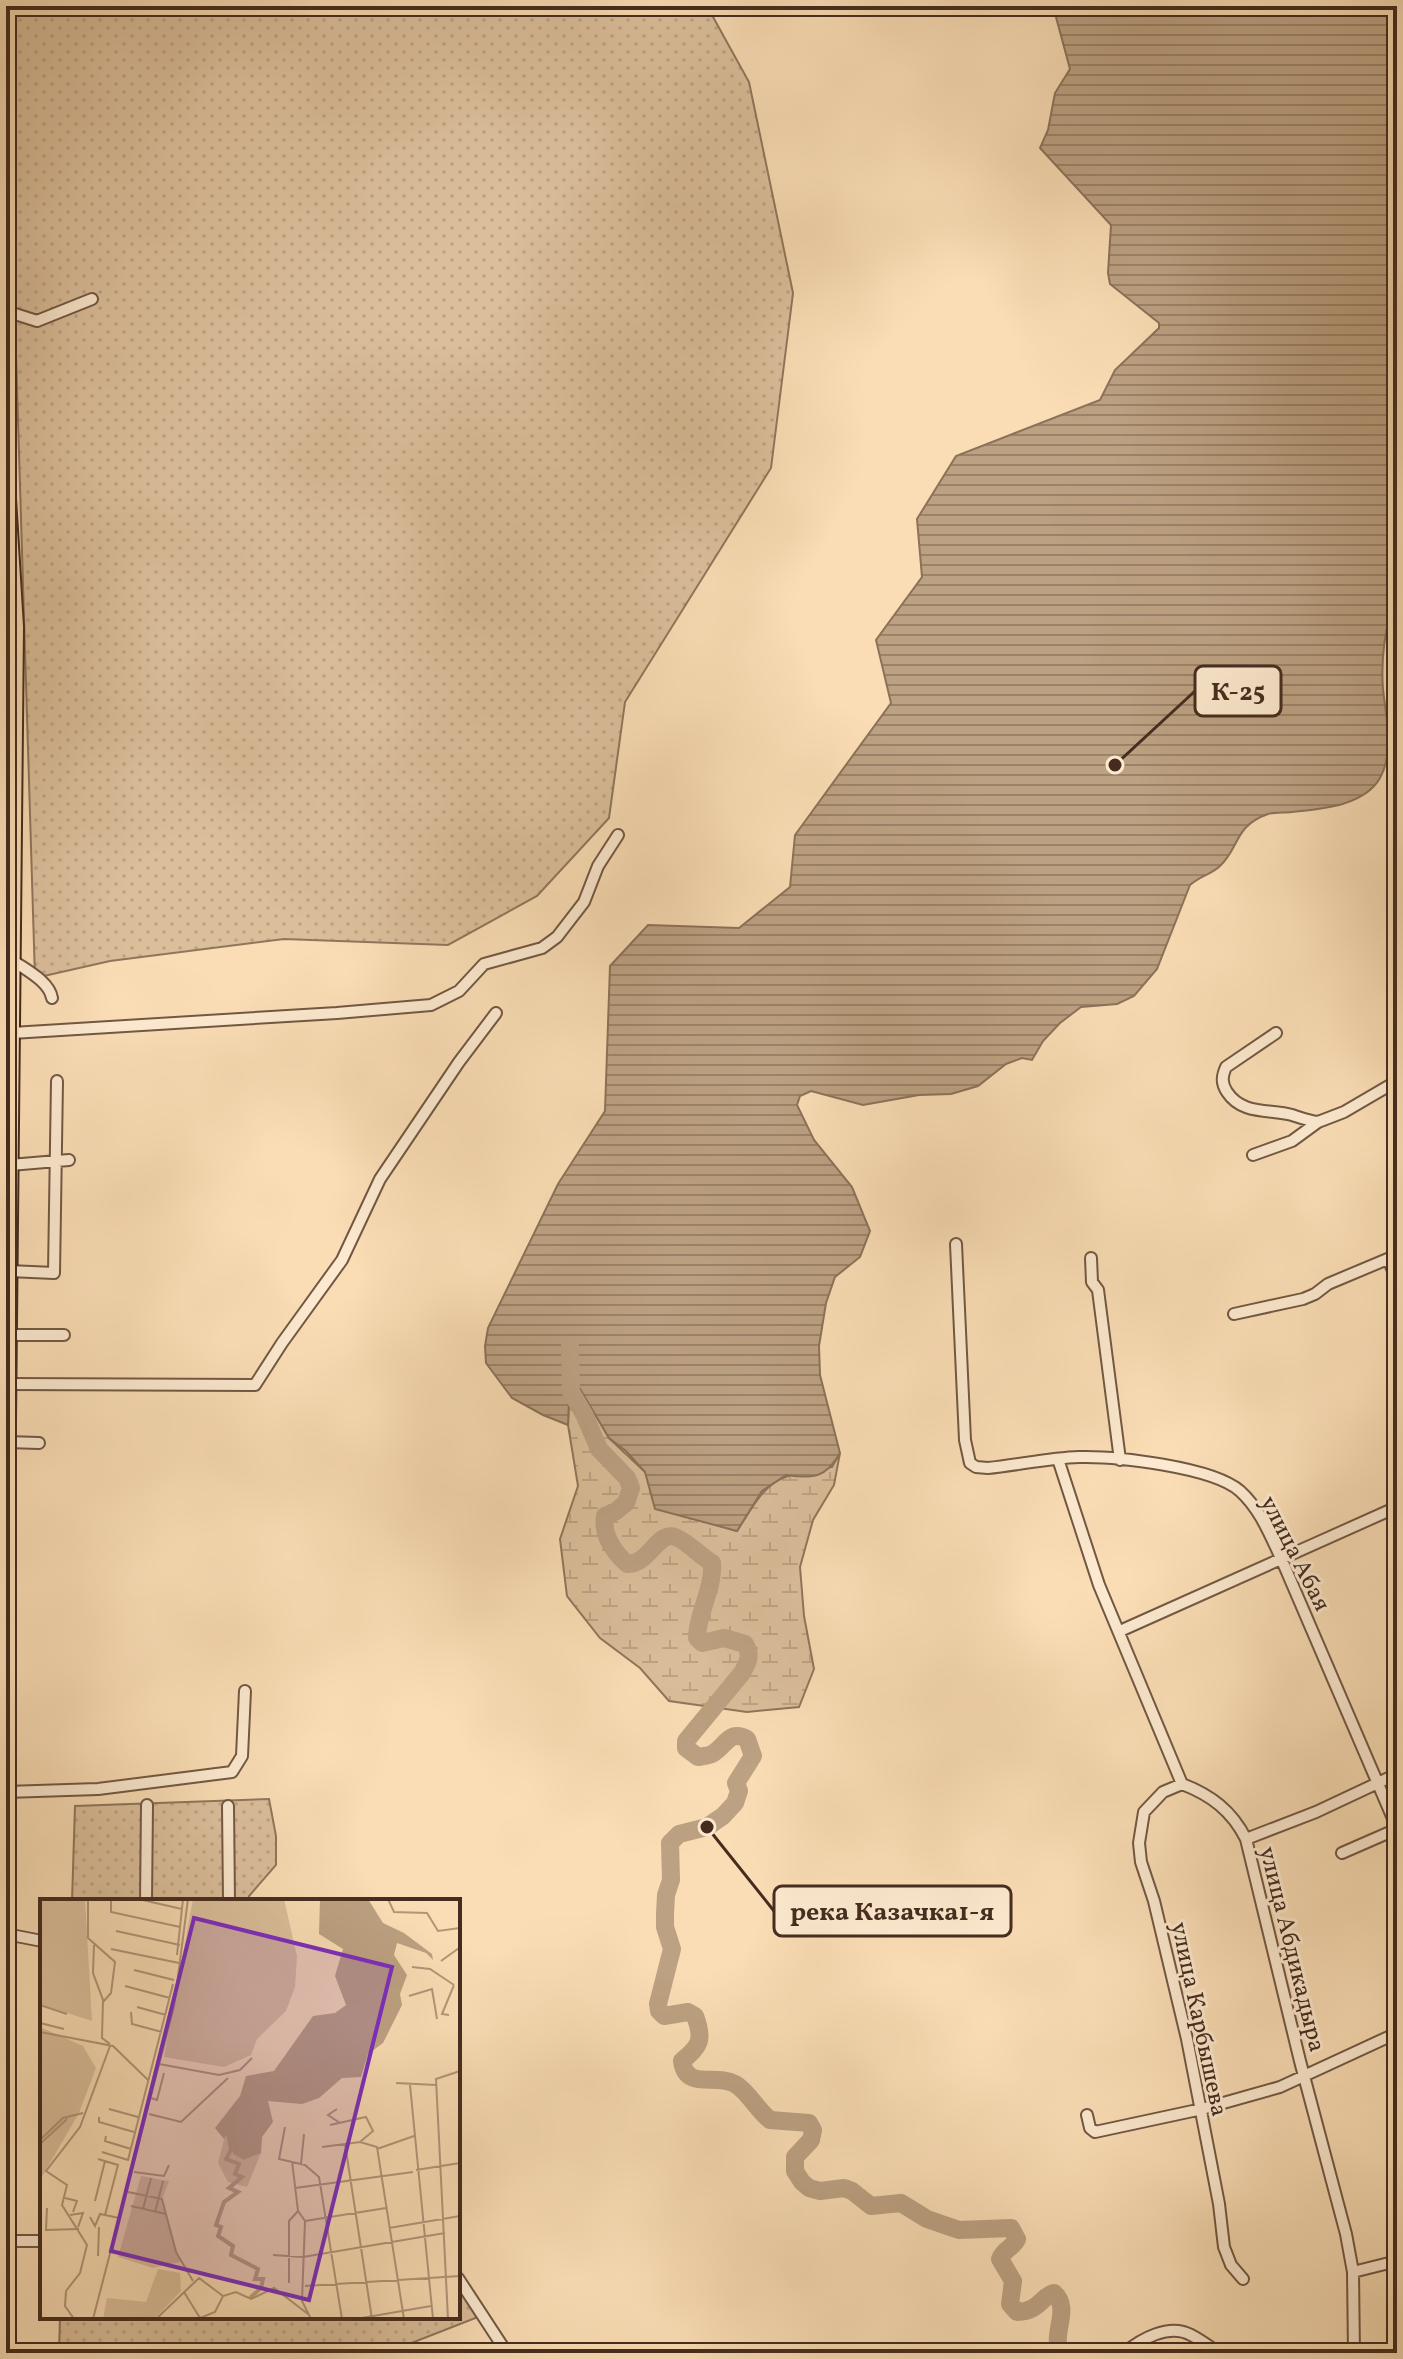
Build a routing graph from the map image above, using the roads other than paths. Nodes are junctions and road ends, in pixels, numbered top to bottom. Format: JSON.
{"nodes":[{"id":1,"x":92,"y":299,"type":"dead end"},
{"id":2,"x":6,"y":314,"type":"edge"},
{"id":3,"x":6,"y":482,"type":"edge"},
{"id":4,"x":8,"y":557,"type":"edge"},
{"id":5,"x":10,"y":697,"type":"edge"},
{"id":6,"x":618,"y":835,"type":"dead end"},
{"id":7,"x":12,"y":960,"type":"junction"},
{"id":8,"x":52,"y":998,"type":"dead end"},
{"id":9,"x":496,"y":1013,"type":"dead end"},
{"id":10,"x":1276,"y":1033,"type":"dead end"},
{"id":11,"x":10,"y":1038,"type":"edge"},
{"id":12,"x":57,"y":1081,"type":"dead end"},
{"id":13,"x":1397,"y":1081,"type":"edge"},
{"id":14,"x":1318,"y":1122,"type":"junction"},
{"id":15,"x":8,"y":1145,"type":"edge"},
{"id":16,"x":1253,"y":1155,"type":"dead end"},
{"id":17,"x":69,"y":1160,"type":"dead end"},
{"id":18,"x":57,"y":1161,"type":"junction"},
{"id":19,"x":10,"y":1165,"type":"junction"},
{"id":20,"x":956,"y":1244,"type":"dead end"},
{"id":21,"x":1392,"y":1257,"type":"edge"},
{"id":22,"x":1091,"y":1258,"type":"dead end"},
{"id":23,"x":9,"y":1271,"type":"junction"},
{"id":24,"x":1397,"y":1280,"type":"edge"},
{"id":25,"x":1234,"y":1314,"type":"dead end"},
{"id":26,"x":8,"y":1335,"type":"edge"},
{"id":27,"x":64,"y":1335,"type":"dead end"},
{"id":28,"x":7,"y":1384,"type":"edge"},
{"id":29,"x":7,"y":1442,"type":"edge"},
{"id":30,"x":39,"y":1443,"type":"dead end"},
{"id":31,"x":1058,"y":1459,"type":"junction"},
{"id":32,"x":1120,"y":1460,"type":"junction"},
{"id":33,"x":1397,"y":1507,"type":"edge"},
{"id":34,"x":6,"y":1520,"type":"edge"},
{"id":35,"x":1281,"y":1558,"type":"junction"},
{"id":36,"x":1120,"y":1631,"type":"junction"},
{"id":37,"x":245,"y":1691,"type":"dead end"},
{"id":38,"x":1397,"y":1774,"type":"edge"},
{"id":39,"x":1377,"y":1782,"type":"junction"},
{"id":40,"x":1182,"y":1784,"type":"junction"},
{"id":41,"x":6,"y":1792,"type":"edge"},
{"id":42,"x":147,"y":1805,"type":"dead end"},
{"id":43,"x":228,"y":1806,"type":"dead end"},
{"id":44,"x":1397,"y":1828,"type":"edge"},
{"id":45,"x":1246,"y":1839,"type":"junction"},
{"id":46,"x":1342,"y":1853,"type":"dead end"},
{"id":47,"x":146,"y":1899,"type":"edge"},
{"id":48,"x":229,"y":1899,"type":"edge"},
{"id":49,"x":6,"y":1934,"type":"edge"},
{"id":50,"x":40,"y":1941,"type":"edge"},
{"id":51,"x":1397,"y":2033,"type":"edge"},
{"id":52,"x":1305,"y":2077,"type":"junction"},
{"id":53,"x":1202,"y":2109,"type":"junction"},
{"id":54,"x":1087,"y":2115,"type":"dead end"},
{"id":55,"x":6,"y":2241,"type":"edge"},
{"id":56,"x":40,"y":2241,"type":"edge"},
{"id":57,"x":1397,"y":2261,"type":"edge"},
{"id":58,"x":1353,"y":2272,"type":"junction"},
{"id":59,"x":1243,"y":2279,"type":"dead end"},
{"id":60,"x":460,"y":2281,"type":"edge"},
{"id":61,"x":507,"y":2353,"type":"edge"},
{"id":62,"x":1124,"y":2353,"type":"edge"},
{"id":63,"x":1219,"y":2353,"type":"edge"},
{"id":64,"x":1354,"y":2353,"type":"edge"}],
"edges":[{"from":1,"to":2,"type":"street"},
{"from":3,"to":4,"type":"highway"},
{"from":4,"to":5,"type":"highway"},
{"from":5,"to":7,"type":"highway"},
{"from":6,"to":11,"type":"street"},
{"from":7,"to":8,"type":"street"},
{"from":7,"to":11,"type":"highway"},
{"from":9,"to":28,"type":"street"},
{"from":10,"to":14,"type":"street"},
{"from":11,"to":15,"type":"highway"},
{"from":12,"to":18,"type":"street"},
{"from":13,"to":14,"type":"street"},
{"from":14,"to":16,"type":"street"},
{"from":15,"to":19,"type":"highway"},
{"from":17,"to":18,"type":"street"},
{"from":18,"to":19,"type":"street"},
{"from":18,"to":23,"type":"street"},
{"from":19,"to":23,"type":"highway"},
{"from":20,"to":31,"type":"street","name":"улица Абая"},
{"from":21,"to":24,"type":"street"},
{"from":21,"to":25,"type":"street"},
{"from":22,"to":32,"type":"street"},
{"from":23,"to":26,"type":"highway"},
{"from":26,"to":27,"type":"street"},
{"from":26,"to":28,"type":"highway"},
{"from":28,"to":29,"type":"highway"},
{"from":29,"to":30,"type":"street"},
{"from":29,"to":34,"type":"highway"},
{"from":31,"to":32,"type":"street","name":"улица Абая"},
{"from":31,"to":36,"type":"street"},
{"from":32,"to":35,"type":"street","name":"улица Абая"},
{"from":33,"to":35,"type":"street"},
{"from":35,"to":36,"type":"street"},
{"from":35,"to":39,"type":"street","name":"улица Абая"},
{"from":36,"to":40,"type":"street"},
{"from":37,"to":41,"type":"street"},
{"from":38,"to":39,"type":"street"},
{"from":39,"to":44,"type":"street","name":"улица Абая"},
{"from":39,"to":45,"type":"street"},
{"from":40,"to":45,"type":"street","name":"улица Абдикадыра"},
{"from":40,"to":53,"type":"street","name":"улица Карбышева"},
{"from":42,"to":47,"type":"street"},
{"from":43,"to":48,"type":"street"},
{"from":44,"to":46,"type":"street"},
{"from":45,"to":52,"type":"street","name":"улица Абдикадыра"},
{"from":49,"to":50,"type":"street"},
{"from":51,"to":52,"type":"street"},
{"from":52,"to":53,"type":"street"},
{"from":52,"to":58,"type":"street","name":"улица Абдикадыра"},
{"from":53,"to":54,"type":"street"},
{"from":53,"to":59,"type":"street","name":"улица Карбышева"},
{"from":55,"to":56,"type":"street"},
{"from":57,"to":58,"type":"street"},
{"from":58,"to":64,"type":"street","name":"улица Абдикадыра"},
{"from":60,"to":61,"type":"street"},
{"from":62,"to":63,"type":"street"}]}
